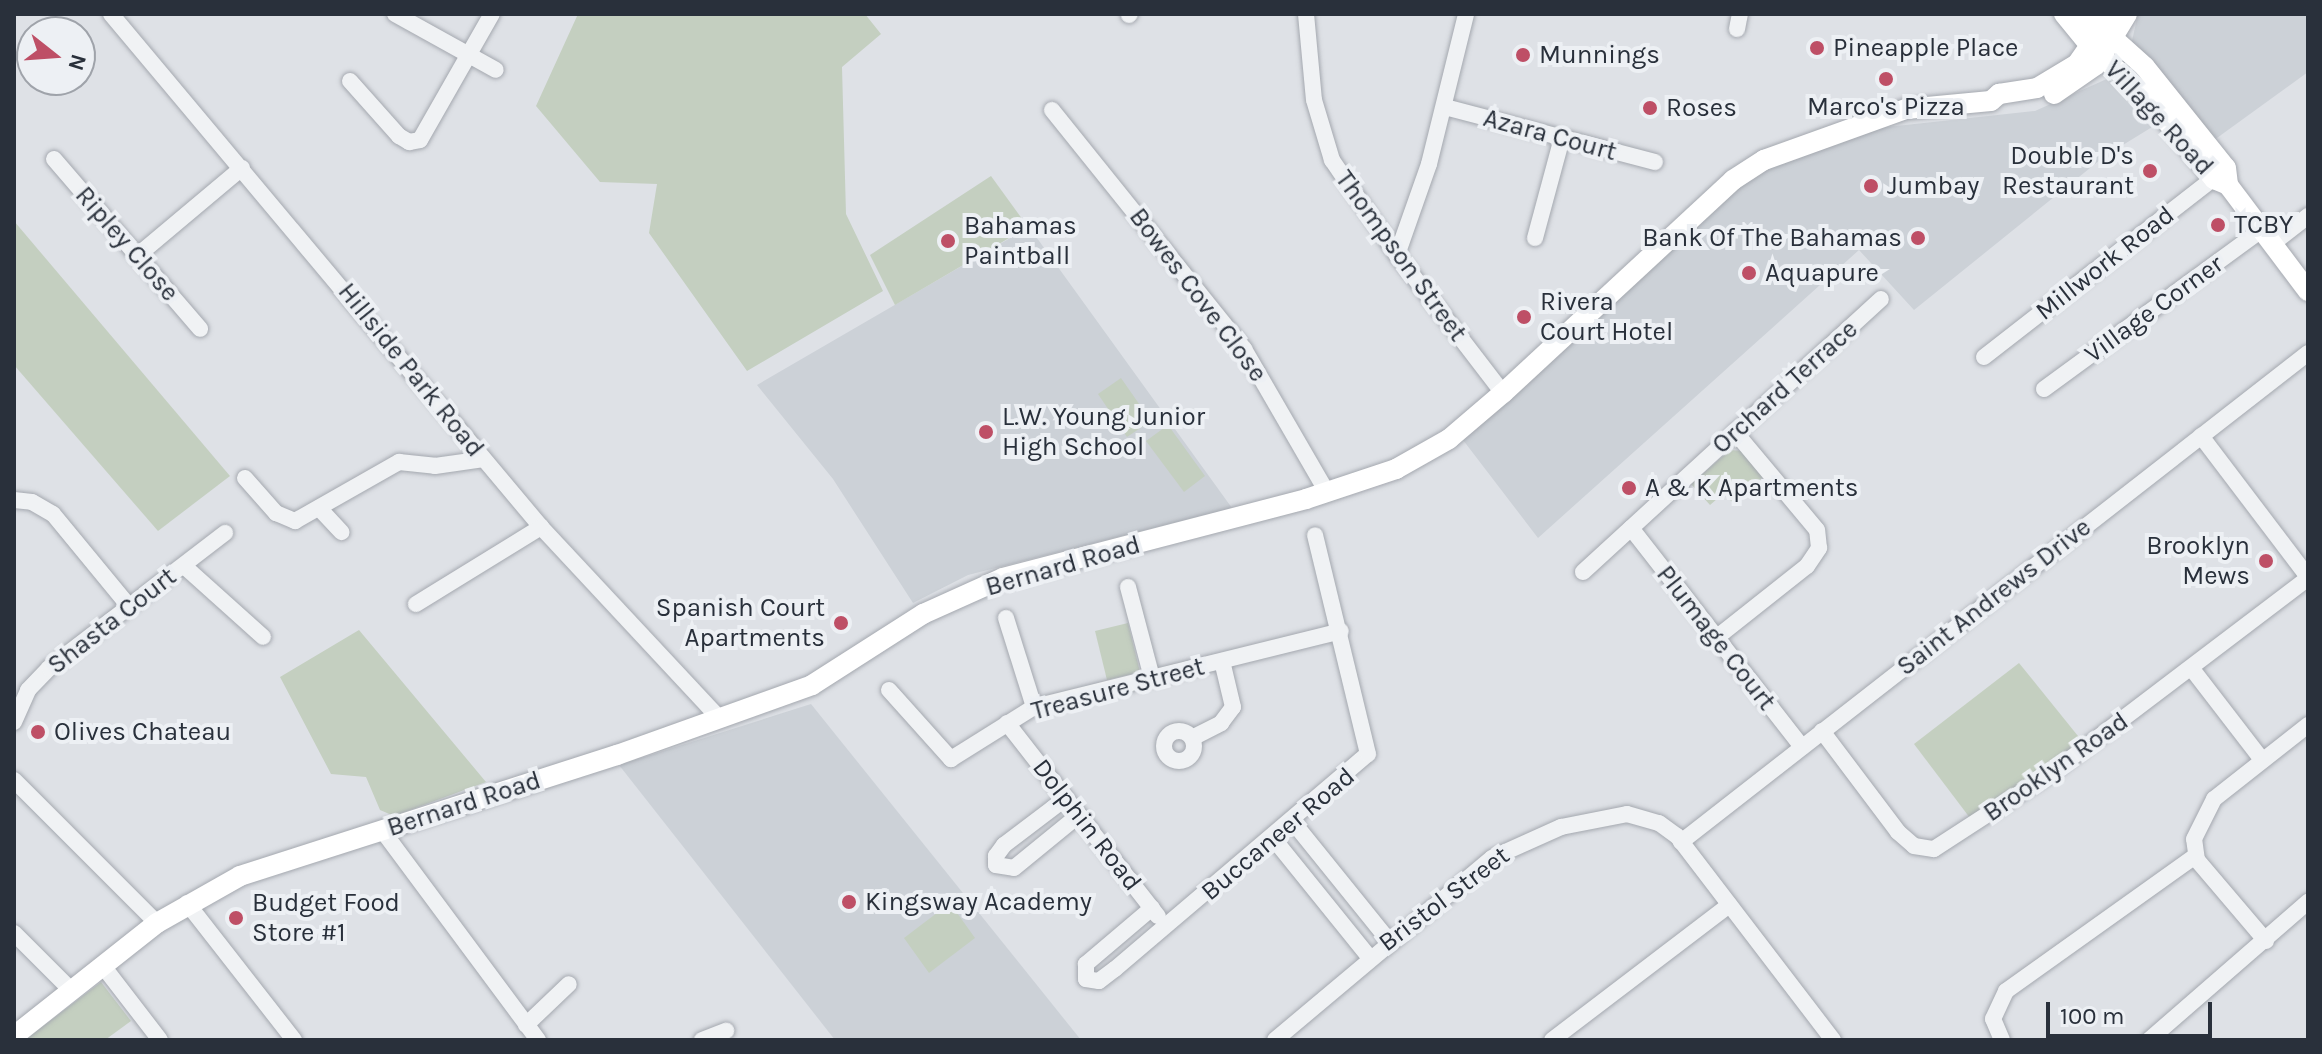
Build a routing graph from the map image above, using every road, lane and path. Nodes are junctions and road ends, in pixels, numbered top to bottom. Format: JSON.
{"nodes":[{"id":1,"x":111,"y":14,"type":"edge"},
{"id":2,"x":395,"y":14,"type":"edge"},
{"id":3,"x":492,"y":14,"type":"edge"},
{"id":4,"x":1306,"y":14,"type":"edge"},
{"id":5,"x":1466,"y":14,"type":"edge"},
{"id":6,"x":2064,"y":14,"type":"edge"},
{"id":7,"x":2086,"y":14,"type":"edge"},
{"id":8,"x":2127,"y":14,"type":"edge"},
{"id":9,"x":2104,"y":38,"type":"edge"},
{"id":10,"x":470,"y":53,"type":"junction"},
{"id":11,"x":496,"y":70,"type":"dead end"},
{"id":12,"x":350,"y":81,"type":"dead end"},
{"id":13,"x":1445,"y":107,"type":"junction"},
{"id":14,"x":1052,"y":110,"type":"dead end"},
{"id":15,"x":1562,"y":138,"type":"junction"},
{"id":16,"x":54,"y":159,"type":"dead end"},
{"id":17,"x":1655,"y":162,"type":"dead end"},
{"id":18,"x":242,"y":168,"type":"junction"},
{"id":19,"x":2223,"y":177,"type":"junction"},
{"id":20,"x":2308,"y":216,"type":"edge"},
{"id":21,"x":2268,"y":236,"type":"junction"},
{"id":22,"x":1535,"y":238,"type":"dead end"},
{"id":23,"x":1397,"y":255,"type":"junction"},
{"id":24,"x":137,"y":256,"type":"junction"},
{"id":25,"x":2308,"y":291,"type":"edge"},
{"id":26,"x":1881,"y":299,"type":"dead end"},
{"id":27,"x":200,"y":329,"type":"dead end"},
{"id":28,"x":2308,"y":353,"type":"edge"},
{"id":29,"x":1984,"y":357,"type":"dead end"},
{"id":30,"x":2044,"y":389,"type":"dead end"},
{"id":31,"x":1503,"y":393,"type":"junction"},
{"id":32,"x":1735,"y":432,"type":"junction"},
{"id":33,"x":2201,"y":436,"type":"junction"},
{"id":34,"x":484,"y":459,"type":"junction"},
{"id":35,"x":245,"y":478,"type":"dead end"},
{"id":36,"x":1327,"y":492,"type":"junction"},
{"id":37,"x":14,"y":500,"type":"edge"},
{"id":38,"x":319,"y":508,"type":"junction"},
{"id":39,"x":541,"y":527,"type":"junction"},
{"id":40,"x":1631,"y":528,"type":"junction"},
{"id":41,"x":341,"y":532,"type":"dead end"},
{"id":42,"x":225,"y":533,"type":"dead end"},
{"id":43,"x":1315,"y":535,"type":"dead end"},
{"id":44,"x":184,"y":566,"type":"junction"},
{"id":45,"x":1583,"y":572,"type":"dead end"},
{"id":46,"x":2308,"y":578,"type":"edge"},
{"id":47,"x":1128,"y":587,"type":"dead end"},
{"id":48,"x":416,"y":604,"type":"dead end"},
{"id":49,"x":128,"y":605,"type":"junction"},
{"id":50,"x":1006,"y":618,"type":"dead end"},
{"id":51,"x":1341,"y":631,"type":"junction"},
{"id":52,"x":263,"y":637,"type":"dead end"},
{"id":53,"x":1716,"y":638,"type":"junction"},
{"id":54,"x":1222,"y":661,"type":"junction"},
{"id":55,"x":2192,"y":669,"type":"junction"},
{"id":56,"x":1152,"y":678,"type":"junction"},
{"id":57,"x":889,"y":690,"type":"dead end"},
{"id":58,"x":1034,"y":707,"type":"junction"},
{"id":59,"x":719,"y":718,"type":"junction"},
{"id":60,"x":14,"y":722,"type":"edge"},
{"id":61,"x":1007,"y":723,"type":"junction"},
{"id":62,"x":2308,"y":725,"type":"edge"},
{"id":63,"x":1822,"y":731,"type":"junction"},
{"id":64,"x":1192,"y":738,"type":"dead end"},
{"id":65,"x":1802,"y":747,"type":"junction"},
{"id":66,"x":2262,"y":760,"type":"junction"},
{"id":67,"x":14,"y":780,"type":"edge"},
{"id":68,"x":1066,"y":798,"type":"junction"},
{"id":69,"x":1079,"y":815,"type":"junction"},
{"id":70,"x":1293,"y":822,"type":"junction"},
{"id":71,"x":382,"y":830,"type":"junction"},
{"id":72,"x":1273,"y":838,"type":"junction"},
{"id":73,"x":1681,"y":842,"type":"junction"},
{"id":74,"x":2195,"y":856,"type":"junction"},
{"id":75,"x":2308,"y":902,"type":"edge"},
{"id":76,"x":187,"y":903,"type":"junction"},
{"id":77,"x":1729,"y":905,"type":"junction"},
{"id":78,"x":1152,"y":908,"type":"junction"},
{"id":79,"x":157,"y":923,"type":"junction"},
{"id":80,"x":1167,"y":926,"type":"junction"},
{"id":81,"x":14,"y":933,"type":"edge"},
{"id":82,"x":1389,"y":941,"type":"junction"},
{"id":83,"x":2266,"y":941,"type":"junction"},
{"id":84,"x":1369,"y":957,"type":"junction"},
{"id":85,"x":103,"y":966,"type":"junction"},
{"id":86,"x":569,"y":984,"type":"dead end"},
{"id":87,"x":72,"y":991,"type":"junction"},
{"id":88,"x":526,"y":1025,"type":"junction"},
{"id":89,"x":17,"y":1031,"type":"edge"},
{"id":90,"x":726,"y":1031,"type":"dead end"},
{"id":91,"x":160,"y":1040,"type":"edge"},
{"id":92,"x":294,"y":1040,"type":"edge"},
{"id":93,"x":538,"y":1040,"type":"edge"},
{"id":94,"x":702,"y":1040,"type":"edge"},
{"id":95,"x":1275,"y":1040,"type":"edge"},
{"id":96,"x":1552,"y":1040,"type":"edge"},
{"id":97,"x":1833,"y":1040,"type":"edge"},
{"id":98,"x":2002,"y":1040,"type":"edge"},
{"id":99,"x":2149,"y":1040,"type":"edge"}],
"edges":[{"from":1,"to":18,"type":"street","name":"Hillside Park Road"},
{"from":2,"to":10,"type":"street"},
{"from":3,"to":10,"type":"street"},
{"from":4,"to":23,"type":"street","name":"Thompson Street"},
{"from":5,"to":13,"type":"street"},
{"from":6,"to":9,"type":"main road"},
{"from":7,"to":9,"type":"main road"},
{"from":8,"to":9,"type":"main road"},
{"from":9,"to":19,"type":"main road","name":"Village Road"},
{"from":9,"to":31,"type":"main road","name":"Bernard Road"},
{"from":10,"to":11,"type":"street"},
{"from":10,"to":12,"type":"street"},
{"from":13,"to":15,"type":"street","name":"Azara Court"},
{"from":13,"to":23,"type":"street"},
{"from":14,"to":36,"type":"street","name":"Bowes Cove Close"},
{"from":15,"to":17,"type":"street","name":"Azara Court"},
{"from":15,"to":22,"type":"street"},
{"from":16,"to":24,"type":"street","name":"Ripley Close"},
{"from":18,"to":24,"type":"street"},
{"from":18,"to":34,"type":"street","name":"Hillside Park Road"},
{"from":19,"to":21,"type":"main road","name":"Village Road"},
{"from":19,"to":29,"type":"street","name":"Millwork Road"},
{"from":20,"to":21,"type":"street","name":"Village Corner"},
{"from":21,"to":25,"type":"main road","name":"Village Road"},
{"from":21,"to":30,"type":"street","name":"Village Corner"},
{"from":23,"to":31,"type":"street","name":"Thompson Street"},
{"from":24,"to":27,"type":"street","name":"Ripley Close"},
{"from":26,"to":32,"type":"street","name":"Orchard Terrace"},
{"from":28,"to":33,"type":"street","name":"Saint Andrews Drive"},
{"from":31,"to":36,"type":"main road","name":"Bernard Road"},
{"from":32,"to":40,"type":"street","name":"Orchard Terrace"},
{"from":32,"to":53,"type":"street"},
{"from":33,"to":46,"type":"street"},
{"from":33,"to":63,"type":"street","name":"Saint Andrews Drive"},
{"from":34,"to":38,"type":"street"},
{"from":34,"to":39,"type":"street","name":"Hillside Park Road"},
{"from":35,"to":38,"type":"street"},
{"from":36,"to":59,"type":"main road","name":"Bernard Road"},
{"from":37,"to":49,"type":"street"},
{"from":38,"to":41,"type":"street"},
{"from":39,"to":48,"type":"street"},
{"from":39,"to":59,"type":"street","name":"Hillside Park Road"},
{"from":40,"to":45,"type":"street","name":"Orchard Terrace"},
{"from":40,"to":53,"type":"street","name":"Plumage Court"},
{"from":42,"to":44,"type":"street","name":"Shasta Court"},
{"from":43,"to":51,"type":"street","name":"Buccaneer Road"},
{"from":44,"to":49,"type":"street","name":"Shasta Court"},
{"from":44,"to":52,"type":"street"},
{"from":46,"to":55,"type":"street","name":"Brooklyn Road"},
{"from":47,"to":56,"type":"street"},
{"from":49,"to":60,"type":"street","name":"Shasta Court"},
{"from":50,"to":58,"type":"street"},
{"from":51,"to":54,"type":"street","name":"Treasure Street"},
{"from":51,"to":70,"type":"street","name":"Buccaneer Road"},
{"from":53,"to":65,"type":"street","name":"Plumage Court"},
{"from":54,"to":56,"type":"street","name":"Treasure Street"},
{"from":54,"to":64,"type":"street"},
{"from":55,"to":63,"type":"street","name":"Brooklyn Road"},
{"from":55,"to":66,"type":"street"},
{"from":56,"to":58,"type":"street","name":"Treasure Street"},
{"from":57,"to":61,"type":"street","name":"Treasure Street"},
{"from":58,"to":61,"type":"street","name":"Treasure Street"},
{"from":59,"to":71,"type":"main road","name":"Bernard Road"},
{"from":61,"to":68,"type":"street","name":"Dolphin Road"},
{"from":62,"to":66,"type":"street"},
{"from":63,"to":65,"type":"street","name":"Saint Andrews Drive"},
{"from":65,"to":73,"type":"street","name":"Saint Andrews Drive"},
{"from":66,"to":74,"type":"street"},
{"from":67,"to":79,"type":"street"},
{"from":68,"to":69,"type":"street","name":"Dolphin Road"},
{"from":68,"to":69,"type":"street"},
{"from":69,"to":78,"type":"street","name":"Dolphin Road"},
{"from":70,"to":72,"type":"street","name":"Buccaneer Road"},
{"from":70,"to":82,"type":"street"},
{"from":71,"to":76,"type":"main road","name":"Bernard Road"},
{"from":71,"to":88,"type":"street"},
{"from":72,"to":80,"type":"street","name":"Buccaneer Road"},
{"from":72,"to":84,"type":"street"},
{"from":73,"to":77,"type":"street","name":"Bristol Street"},
{"from":73,"to":82,"type":"street","name":"Bristol Street"},
{"from":74,"to":83,"type":"street"},
{"from":74,"to":98,"type":"street"},
{"from":75,"to":83,"type":"street"},
{"from":76,"to":79,"type":"main road","name":"Bernard Road"},
{"from":76,"to":92,"type":"street"},
{"from":77,"to":96,"type":"street"},
{"from":77,"to":97,"type":"street","name":"Bristol Street"},
{"from":78,"to":80,"type":"street","name":"Dolphin Road"},
{"from":78,"to":80,"type":"street","name":"Buccaneer Road"},
{"from":79,"to":85,"type":"main road","name":"Bernard Road"},
{"from":81,"to":87,"type":"street"},
{"from":82,"to":84,"type":"street","name":"Bristol Street"},
{"from":83,"to":99,"type":"street"},
{"from":84,"to":95,"type":"street","name":"Bristol Street"},
{"from":85,"to":87,"type":"main road","name":"Bernard Road"},
{"from":85,"to":91,"type":"street"},
{"from":86,"to":88,"type":"street"},
{"from":87,"to":89,"type":"main road","name":"Bernard Road"},
{"from":88,"to":93,"type":"street"},
{"from":90,"to":94,"type":"street"}]}
